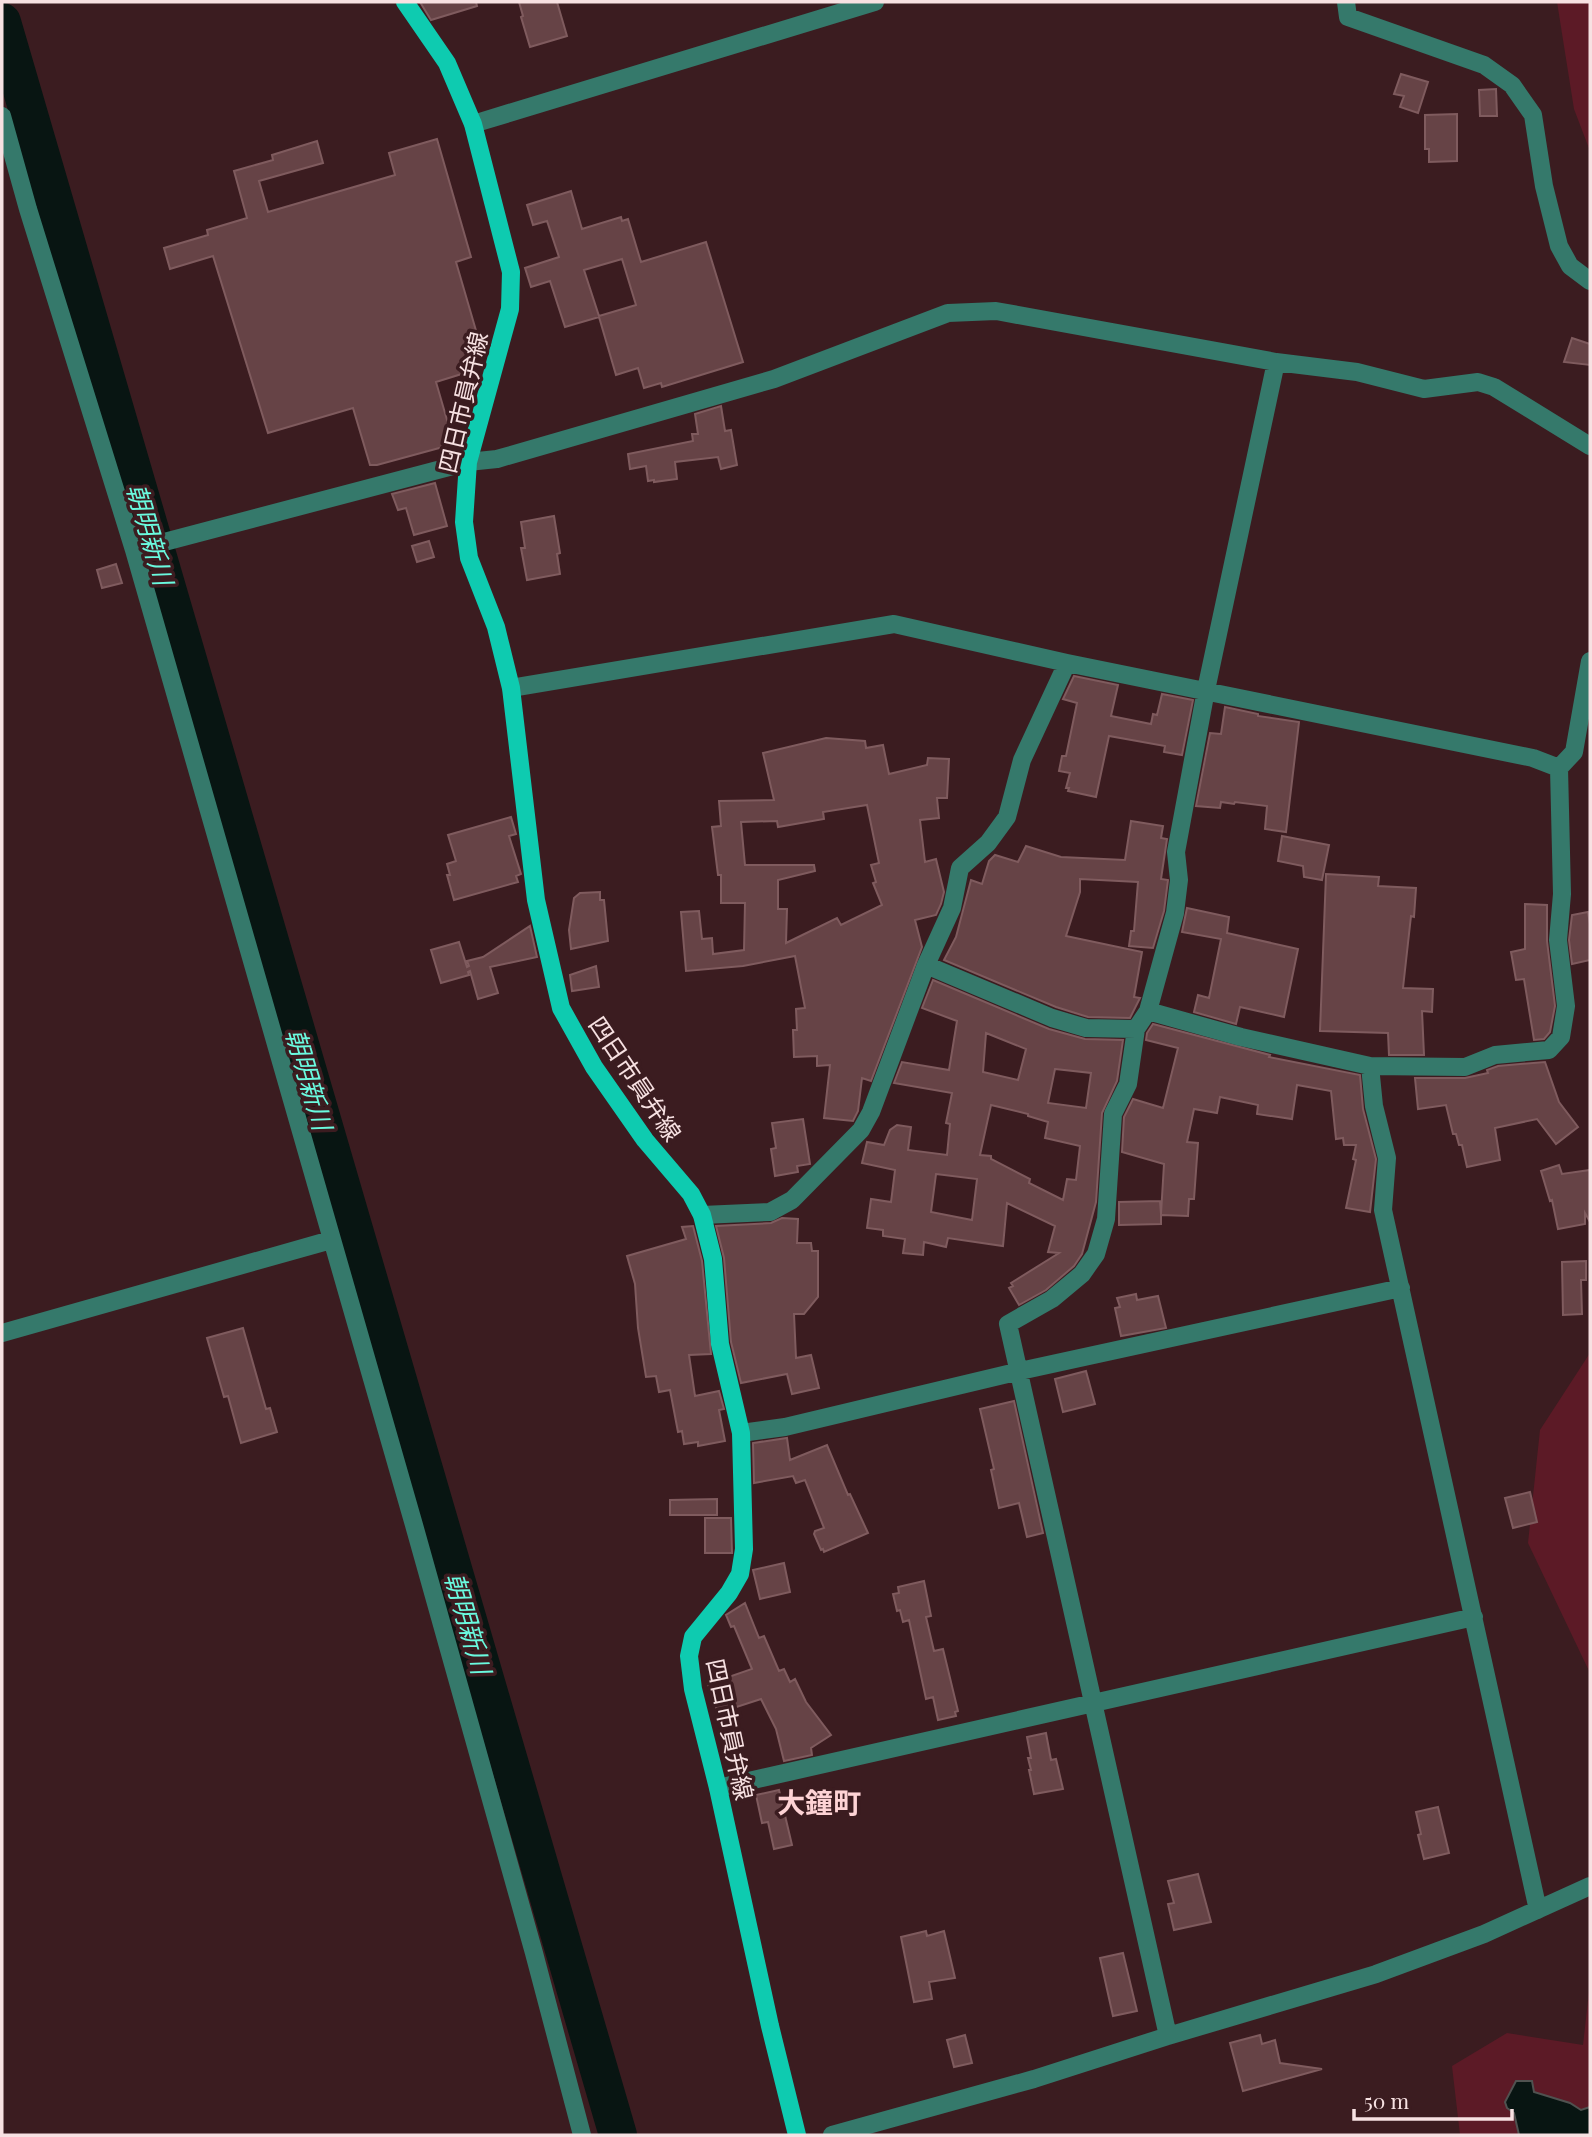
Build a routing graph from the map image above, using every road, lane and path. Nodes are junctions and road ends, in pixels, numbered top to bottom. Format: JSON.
{"nodes":[{"id":1,"x":405,"y":2,"type":"edge"},
{"id":2,"x":875,"y":2,"type":"edge"},
{"id":3,"x":1346,"y":2,"type":"edge"},
{"id":4,"x":2,"y":116,"type":"edge"},
{"id":5,"x":473,"y":124,"type":"junction"},
{"id":6,"x":1590,"y":281,"type":"edge"},
{"id":7,"x":1276,"y":362,"type":"junction"},
{"id":8,"x":1590,"y":446,"type":"edge"},
{"id":9,"x":468,"y":462,"type":"junction"},
{"id":10,"x":139,"y":549,"type":"junction"},
{"id":11,"x":1590,"y":661,"type":"edge"},
{"id":12,"x":1067,"y":663,"type":"junction"},
{"id":13,"x":511,"y":688,"type":"junction"},
{"id":14,"x":1206,"y":690,"type":"junction"},
{"id":15,"x":1559,"y":768,"type":"junction"},
{"id":16,"x":926,"y":965,"type":"junction"},
{"id":17,"x":1148,"y":1011,"type":"junction"},
{"id":18,"x":1136,"y":1029,"type":"junction"},
{"id":19,"x":1370,"y":1066,"type":"junction"},
{"id":20,"x":702,"y":1215,"type":"junction"},
{"id":21,"x":331,"y":1240,"type":"junction"},
{"id":22,"x":1401,"y":1288,"type":"junction"},
{"id":23,"x":2,"y":1333,"type":"edge"},
{"id":24,"x":1020,"y":1371,"type":"junction"},
{"id":25,"x":741,"y":1433,"type":"junction"},
{"id":26,"x":1474,"y":1617,"type":"junction"},
{"id":27,"x":1095,"y":1703,"type":"junction"},
{"id":28,"x":718,"y":1788,"type":"junction"},
{"id":29,"x":1590,"y":1886,"type":"edge"},
{"id":30,"x":1538,"y":1910,"type":"junction"},
{"id":31,"x":1168,"y":2036,"type":"junction"},
{"id":32,"x":582,"y":2135,"type":"edge"},
{"id":33,"x":797,"y":2135,"type":"edge"},
{"id":34,"x":832,"y":2135,"type":"edge"}],
"edges":[{"from":1,"to":5,"type":"main road","name":"四日市員弁線"},
{"from":2,"to":5,"type":"street"},
{"from":3,"to":6,"type":"street"},
{"from":4,"to":10,"type":"street"},
{"from":5,"to":9,"type":"main road","name":"四日市員弁線"},
{"from":7,"to":8,"type":"street"},
{"from":7,"to":9,"type":"street"},
{"from":7,"to":14,"type":"street"},
{"from":9,"to":10,"type":"street"},
{"from":9,"to":13,"type":"main road","name":"四日市員弁線"},
{"from":10,"to":21,"type":"street"},
{"from":11,"to":15,"type":"street"},
{"from":12,"to":13,"type":"street"},
{"from":12,"to":14,"type":"street"},
{"from":12,"to":16,"type":"street"},
{"from":13,"to":20,"type":"main road","name":"四日市員弁線"},
{"from":14,"to":15,"type":"street"},
{"from":14,"to":17,"type":"street"},
{"from":15,"to":19,"type":"street"},
{"from":16,"to":18,"type":"street"},
{"from":16,"to":20,"type":"street"},
{"from":17,"to":18,"type":"street"},
{"from":17,"to":19,"type":"street"},
{"from":18,"to":24,"type":"street"},
{"from":19,"to":22,"type":"street"},
{"from":20,"to":25,"type":"main road","name":"四日市員弁線"},
{"from":21,"to":23,"type":"street"},
{"from":21,"to":32,"type":"street"},
{"from":22,"to":24,"type":"street"},
{"from":22,"to":26,"type":"street"},
{"from":24,"to":25,"type":"street"},
{"from":24,"to":27,"type":"street"},
{"from":25,"to":28,"type":"main road","name":"四日市員弁線"},
{"from":26,"to":27,"type":"street"},
{"from":26,"to":30,"type":"street"},
{"from":27,"to":28,"type":"street"},
{"from":27,"to":31,"type":"street"},
{"from":28,"to":33,"type":"main road","name":"四日市員弁線"},
{"from":29,"to":30,"type":"street"},
{"from":30,"to":31,"type":"street"},
{"from":31,"to":34,"type":"street"}]}
